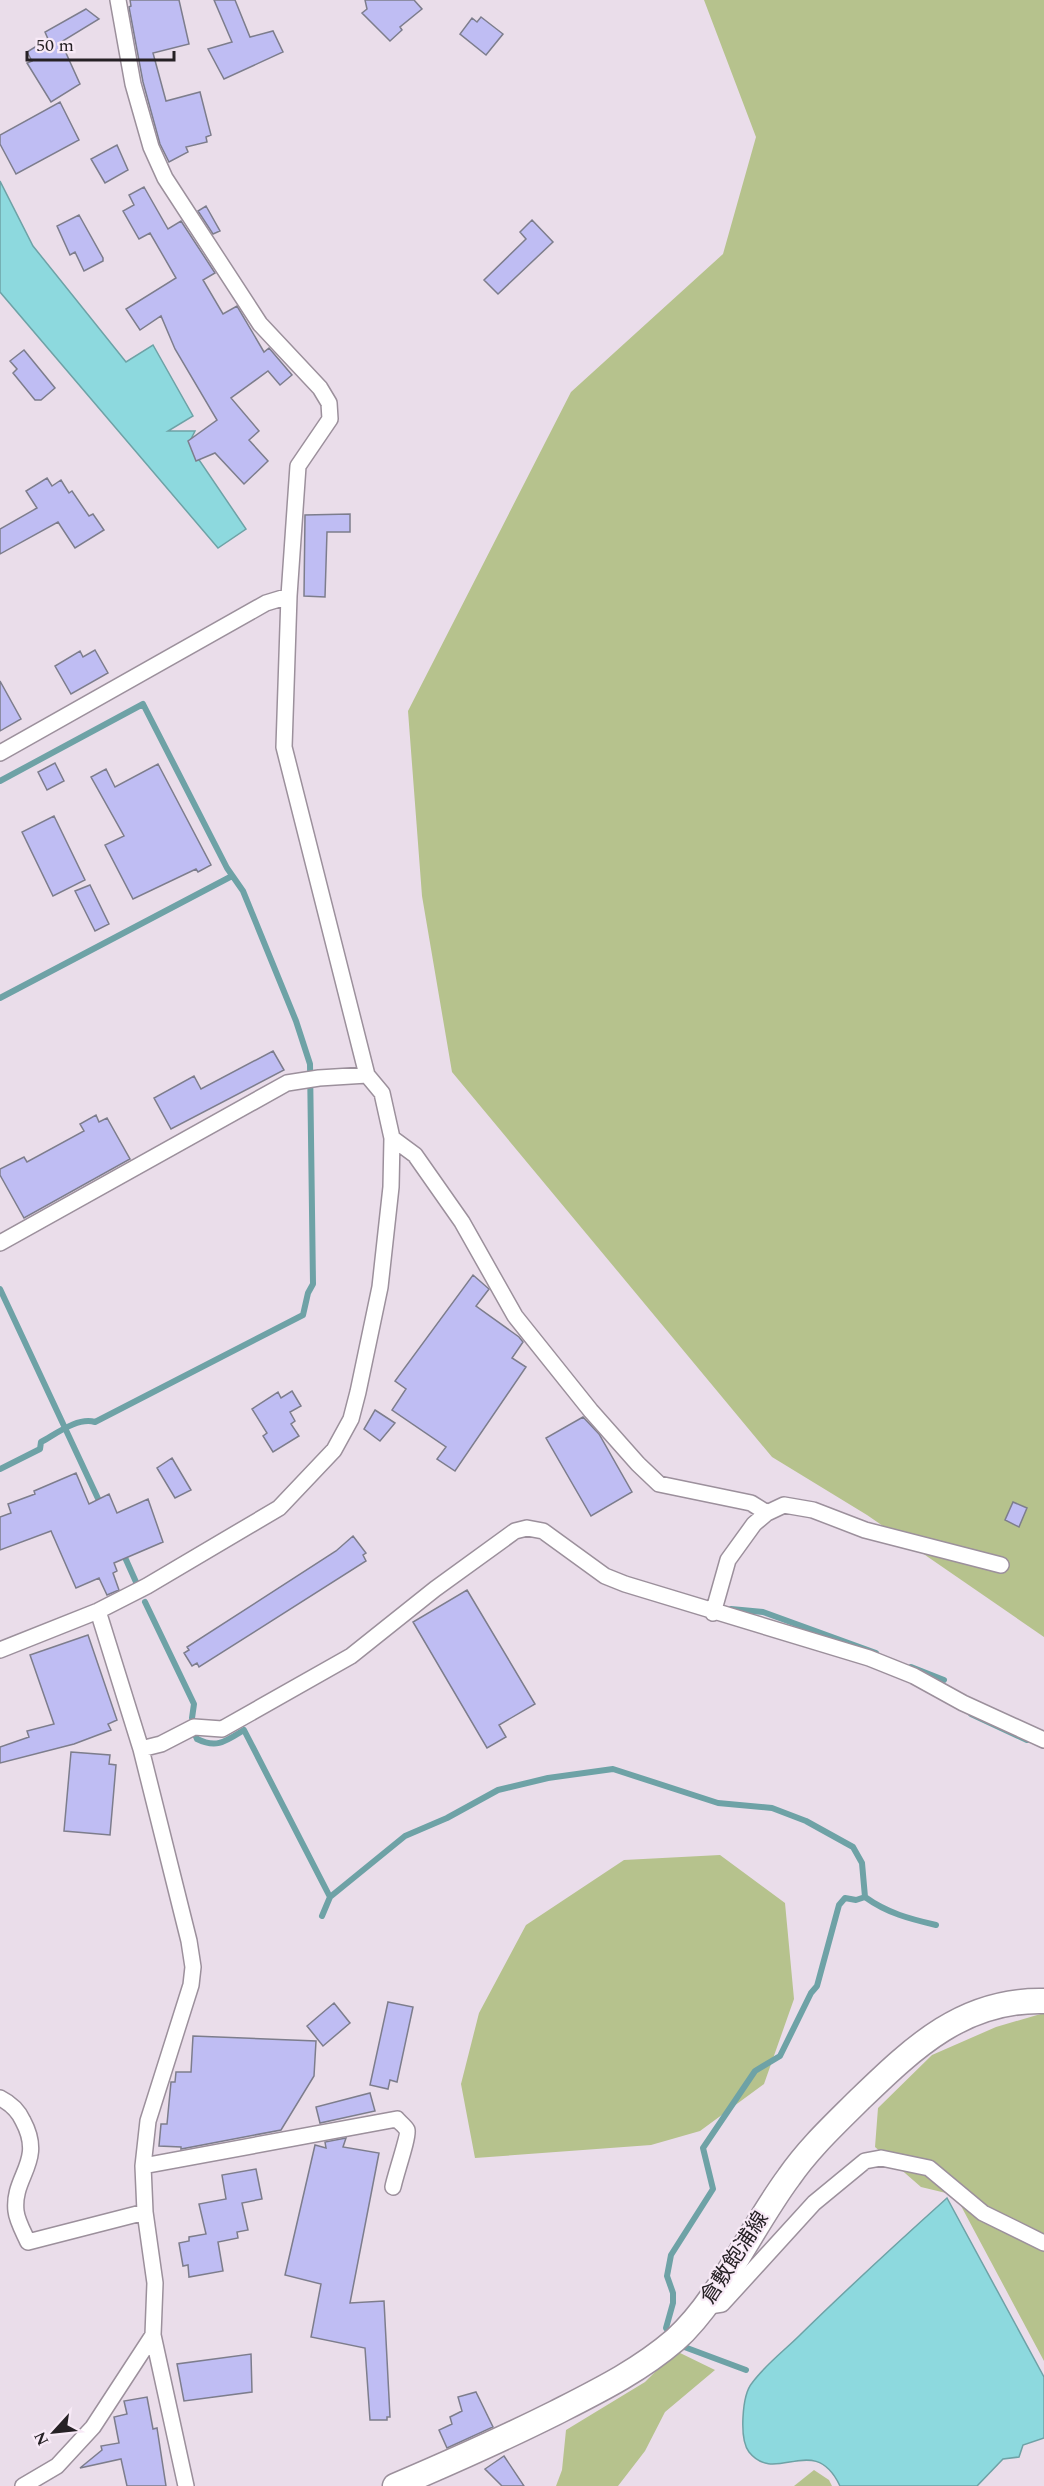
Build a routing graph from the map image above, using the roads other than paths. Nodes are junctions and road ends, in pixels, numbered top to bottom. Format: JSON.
{"nodes":[{"id":1,"x":118,"y":0,"type":"edge"},
{"id":2,"x":289,"y":596,"type":"junction"},
{"id":3,"x":0,"y":753,"type":"edge"},
{"id":4,"x":367,"y":1074,"type":"junction"},
{"id":5,"x":392,"y":1138,"type":"junction"},
{"id":6,"x":0,"y":1243,"type":"edge"},
{"id":7,"x":766,"y":1513,"type":"junction"},
{"id":8,"x":1001,"y":1565,"type":"dead end"},
{"id":9,"x":98,"y":1611,"type":"junction"},
{"id":10,"x":713,"y":1613,"type":"junction"},
{"id":11,"x":0,"y":1650,"type":"edge"},
{"id":12,"x":1044,"y":1740,"type":"edge"},
{"id":13,"x":141,"y":1749,"type":"junction"},
{"id":14,"x":1044,"y":2001,"type":"edge"},
{"id":15,"x":0,"y":2098,"type":"edge"},
{"id":16,"x":142,"y":2166,"type":"junction"},
{"id":17,"x":393,"y":2187,"type":"dead end"},
{"id":18,"x":145,"y":2212,"type":"junction"},
{"id":19,"x":1044,"y":2243,"type":"edge"},
{"id":20,"x":703,"y":2307,"type":"junction"},
{"id":21,"x":153,"y":2335,"type":"junction"},
{"id":22,"x":22,"y":2486,"type":"edge"},
{"id":23,"x":186,"y":2486,"type":"edge"},
{"id":24,"x":395,"y":2486,"type":"edge"}],
"edges":[{"from":1,"to":2,"type":"street"},
{"from":2,"to":3,"type":"street"},
{"from":2,"to":4,"type":"street"},
{"from":4,"to":5,"type":"street"},
{"from":4,"to":6,"type":"street"},
{"from":5,"to":7,"type":"street"},
{"from":5,"to":9,"type":"street"},
{"from":7,"to":8,"type":"street"},
{"from":7,"to":10,"type":"street"},
{"from":9,"to":11,"type":"street"},
{"from":9,"to":13,"type":"street"},
{"from":10,"to":12,"type":"street"},
{"from":10,"to":13,"type":"street"},
{"from":13,"to":16,"type":"street"},
{"from":14,"to":20,"type":"main road","name":"倉敷飽浦線"},
{"from":15,"to":18,"type":"street"},
{"from":16,"to":17,"type":"street"},
{"from":16,"to":18,"type":"street"},
{"from":18,"to":21,"type":"street"},
{"from":19,"to":20,"type":"street"},
{"from":20,"to":24,"type":"main road","name":"倉敷飽浦線"},
{"from":21,"to":22,"type":"street"},
{"from":21,"to":23,"type":"street"}]}
